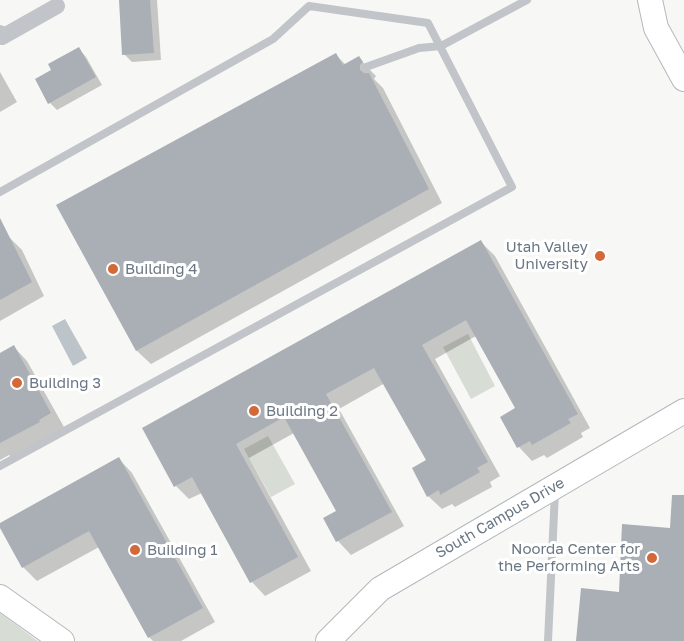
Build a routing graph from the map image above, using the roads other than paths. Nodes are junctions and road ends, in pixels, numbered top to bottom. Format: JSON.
{"nodes":[{"id":1,"x":527,"y":0,"type":"edge"},
{"id":2,"x":650,"y":0,"type":"edge"},
{"id":3,"x":57,"y":6,"type":"dead end"},
{"id":4,"x":0,"y":33,"type":"edge"},
{"id":5,"x":441,"y":46,"type":"junction"},
{"id":6,"x":366,"y":67,"type":"dead end"},
{"id":7,"x":684,"y":79,"type":"edge"},
{"id":8,"x":0,"y":192,"type":"edge"},
{"id":9,"x":684,"y":411,"type":"edge"},
{"id":10,"x":0,"y":466,"type":"edge"},
{"id":11,"x":555,"y":485,"type":"junction"},
{"id":12,"x":0,"y":597,"type":"edge"},
{"id":13,"x":62,"y":641,"type":"edge"},
{"id":14,"x":328,"y":641,"type":"edge"},
{"id":15,"x":548,"y":641,"type":"edge"}],
"edges":[{"from":1,"to":5,"type":"lane"},
{"from":2,"to":7,"type":"street"},
{"from":3,"to":4,"type":"street"},
{"from":5,"to":6,"type":"lane"},
{"from":5,"to":8,"type":"lane"},
{"from":5,"to":10,"type":"lane"},
{"from":9,"to":11,"type":"street","name":"South Campus Drive"},
{"from":11,"to":14,"type":"street","name":"South Campus Drive"},
{"from":11,"to":15,"type":"lane"},
{"from":12,"to":13,"type":"street"}]}
